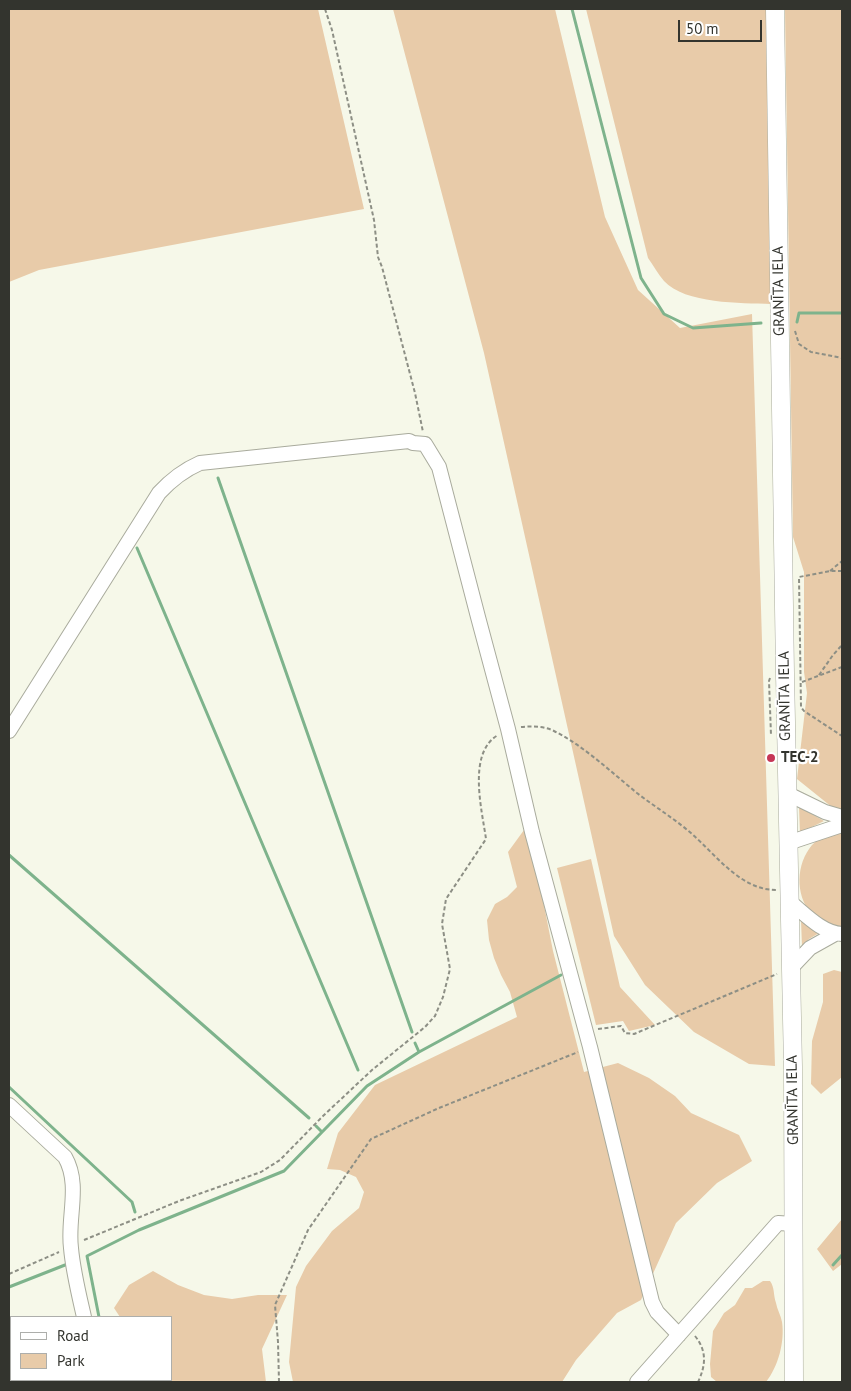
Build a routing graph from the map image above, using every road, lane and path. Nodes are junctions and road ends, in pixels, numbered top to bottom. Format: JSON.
{"nodes":[{"id":1,"x":325,"y":9,"type":"edge"},
{"id":2,"x":775,"y":9,"type":"edge"},
{"id":3,"x":780,"y":314,"type":"junction"},
{"id":4,"x":842,"y":358,"type":"edge"},
{"id":5,"x":425,"y":444,"type":"junction"},
{"id":6,"x":842,"y":561,"type":"edge"},
{"id":7,"x":842,"y":570,"type":"edge"},
{"id":8,"x":830,"y":571,"type":"junction"},
{"id":9,"x":842,"y":645,"type":"edge"},
{"id":10,"x":842,"y":667,"type":"edge"},
{"id":11,"x":819,"y":675,"type":"junction"},
{"id":12,"x":802,"y":682,"type":"junction"},
{"id":13,"x":508,"y":729,"type":"junction"},
{"id":14,"x":9,"y":731,"type":"edge"},
{"id":15,"x":842,"y":736,"type":"edge"},
{"id":16,"x":788,"y":794,"type":"junction"},
{"id":17,"x":842,"y":817,"type":"edge"},
{"id":18,"x":842,"y":825,"type":"edge"},
{"id":19,"x":788,"y":843,"type":"junction"},
{"id":20,"x":790,"y":896,"type":"junction"},
{"id":21,"x":839,"y":934,"type":"edge"},
{"id":22,"x":791,"y":968,"type":"junction"},
{"id":23,"x":585,"y":1031,"type":"junction"},
{"id":24,"x":590,"y":1047,"type":"junction"},
{"id":25,"x":9,"y":1105,"type":"edge"},
{"id":26,"x":794,"y":1224,"type":"junction"},
{"id":27,"x":70,"y":1247,"type":"junction"},
{"id":28,"x":9,"y":1274,"type":"edge"},
{"id":29,"x":84,"y":1316,"type":"edge"},
{"id":30,"x":683,"y":1331,"type":"junction"},
{"id":31,"x":279,"y":1382,"type":"edge"},
{"id":32,"x":637,"y":1382,"type":"edge"},
{"id":33,"x":698,"y":1382,"type":"edge"},
{"id":34,"x":794,"y":1382,"type":"edge"}],
"edges":[{"from":1,"to":5,"type":"path"},
{"from":2,"to":3,"type":"main road","name":"GRANĪTA IELA"},
{"from":3,"to":4,"type":"path"},
{"from":3,"to":16,"type":"main road","name":"GRANĪTA IELA"},
{"from":5,"to":13,"type":"street"},
{"from":5,"to":14,"type":"street"},
{"from":6,"to":8,"type":"path"},
{"from":7,"to":8,"type":"path"},
{"from":8,"to":12,"type":"path"},
{"from":9,"to":11,"type":"path"},
{"from":10,"to":11,"type":"path"},
{"from":11,"to":12,"type":"path"},
{"from":12,"to":15,"type":"path"},
{"from":13,"to":20,"type":"path"},
{"from":13,"to":23,"type":"street"},
{"from":13,"to":27,"type":"path"},
{"from":16,"to":17,"type":"street"},
{"from":16,"to":19,"type":"main road","name":"GRANĪTA IELA"},
{"from":18,"to":19,"type":"street"},
{"from":19,"to":20,"type":"main road","name":"GRANĪTA IELA"},
{"from":20,"to":21,"type":"street"},
{"from":20,"to":22,"type":"main road","name":"GRANĪTA IELA"},
{"from":21,"to":22,"type":"street"},
{"from":22,"to":23,"type":"path"},
{"from":22,"to":26,"type":"main road","name":"GRANĪTA IELA"},
{"from":23,"to":24,"type":"street"},
{"from":24,"to":30,"type":"street"},
{"from":24,"to":31,"type":"path"},
{"from":25,"to":27,"type":"street"},
{"from":26,"to":30,"type":"street"},
{"from":26,"to":34,"type":"main road","name":"GRANĪTA IELA"},
{"from":27,"to":28,"type":"path"},
{"from":27,"to":29,"type":"street"},
{"from":30,"to":32,"type":"street"},
{"from":30,"to":33,"type":"path"}]}
